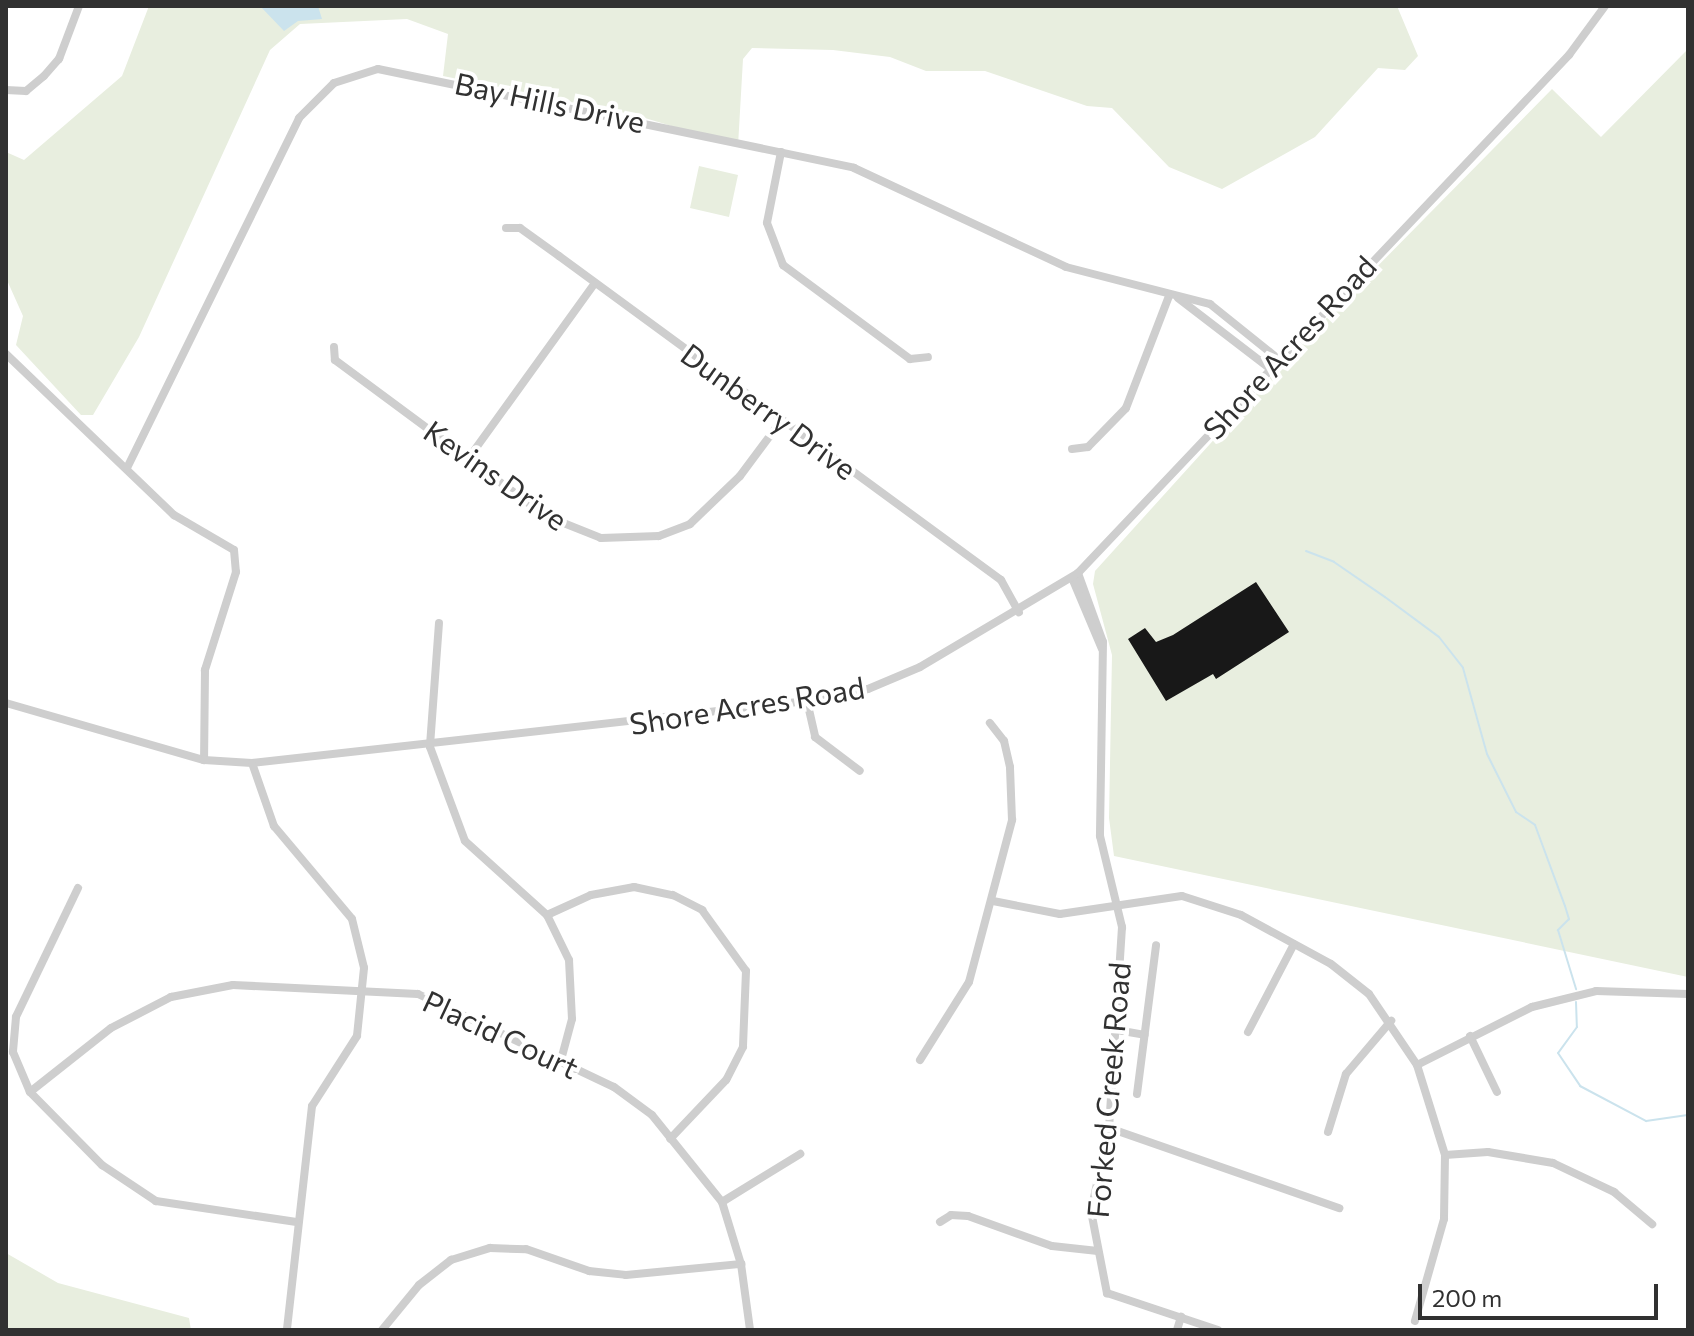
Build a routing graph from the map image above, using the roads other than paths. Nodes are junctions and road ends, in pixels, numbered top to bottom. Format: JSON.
{"nodes":[{"id":1,"x":79,"y":6,"type":"edge"},
{"id":2,"x":1603,"y":7,"type":"edge"},
{"id":3,"x":6,"y":90,"type":"edge"},
{"id":4,"x":781,"y":152,"type":"junction"},
{"id":5,"x":506,"y":228,"type":"dead end"},
{"id":6,"x":595,"y":283,"type":"junction"},
{"id":7,"x":1174,"y":297,"type":"junction"},
{"id":8,"x":334,"y":347,"type":"dead end"},
{"id":9,"x":6,"y":354,"type":"edge"},
{"id":10,"x":928,"y":357,"type":"dead end"},
{"id":11,"x":1276,"y":357,"type":"junction"},
{"id":12,"x":1268,"y":367,"type":"junction"},
{"id":13,"x":781,"y":421,"type":"junction"},
{"id":14,"x":1072,"y":449,"type":"dead end"},
{"id":15,"x":468,"y":459,"type":"junction"},
{"id":16,"x":127,"y":468,"type":"junction"},
{"id":17,"x":1075,"y":576,"type":"junction"},
{"id":18,"x":1019,"y":612,"type":"junction"},
{"id":19,"x":439,"y":623,"type":"dead end"},
{"id":20,"x":807,"y":701,"type":"junction"},
{"id":21,"x":6,"y":703,"type":"edge"},
{"id":22,"x":990,"y":723,"type":"dead end"},
{"id":23,"x":430,"y":747,"type":"junction"},
{"id":24,"x":204,"y":760,"type":"junction"},
{"id":25,"x":252,"y":763,"type":"junction"},
{"id":26,"x":860,"y":771,"type":"dead end"},
{"id":27,"x":78,"y":888,"type":"dead end"},
{"id":28,"x":993,"y":901,"type":"junction"},
{"id":29,"x":1117,"y":906,"type":"junction"},
{"id":30,"x":547,"y":915,"type":"junction"},
{"id":31,"x":1294,"y":944,"type":"junction"},
{"id":32,"x":1156,"y":945,"type":"dead end"},
{"id":33,"x":365,"y":989,"type":"junction"},
{"id":34,"x":1688,"y":994,"type":"edge"},
{"id":35,"x":1391,"y":1021,"type":"junction"},
{"id":36,"x":1117,"y":1030,"type":"junction"},
{"id":37,"x":1248,"y":1032,"type":"dead end"},
{"id":38,"x":1145,"y":1035,"type":"junction"},
{"id":39,"x":1470,"y":1036,"type":"junction"},
{"id":40,"x":561,"y":1060,"type":"junction"},
{"id":41,"x":920,"y":1060,"type":"dead end"},
{"id":42,"x":1417,"y":1065,"type":"junction"},
{"id":43,"x":30,"y":1092,"type":"junction"},
{"id":44,"x":1497,"y":1092,"type":"dead end"},
{"id":45,"x":1137,"y":1094,"type":"dead end"},
{"id":46,"x":1109,"y":1128,"type":"junction"},
{"id":47,"x":1328,"y":1132,"type":"dead end"},
{"id":48,"x":670,"y":1139,"type":"junction"},
{"id":49,"x":800,"y":1154,"type":"dead end"},
{"id":50,"x":1445,"y":1155,"type":"junction"},
{"id":51,"x":722,"y":1202,"type":"junction"},
{"id":52,"x":1339,"y":1208,"type":"dead end"},
{"id":53,"x":296,"y":1222,"type":"junction"},
{"id":54,"x":940,"y":1222,"type":"dead end"},
{"id":55,"x":1652,"y":1224,"type":"dead end"},
{"id":56,"x":1098,"y":1251,"type":"junction"},
{"id":57,"x":741,"y":1264,"type":"junction"},
{"id":58,"x":1181,"y":1317,"type":"junction"},
{"id":59,"x":1415,"y":1321,"type":"dead end"},
{"id":60,"x":287,"y":1330,"type":"edge"},
{"id":61,"x":382,"y":1330,"type":"edge"},
{"id":62,"x":750,"y":1330,"type":"edge"},
{"id":63,"x":1177,"y":1330,"type":"edge"},
{"id":64,"x":1218,"y":1330,"type":"edge"}],
"edges":[{"from":1,"to":3,"type":"street"},
{"from":2,"to":11,"type":"street","name":"Shore Acres Road"},
{"from":4,"to":7,"type":"street","name":"Bay Hills Drive"},
{"from":4,"to":10,"type":"street"},
{"from":4,"to":16,"type":"street","name":"Bay Hills Drive"},
{"from":5,"to":6,"type":"street","name":"Dunberry Drive"},
{"from":6,"to":13,"type":"street","name":"Dunberry Drive"},
{"from":6,"to":15,"type":"street"},
{"from":7,"to":11,"type":"street","name":"Bay Hills Drive"},
{"from":7,"to":12,"type":"street","name":"Bay Hills Drive"},
{"from":7,"to":14,"type":"street"},
{"from":8,"to":15,"type":"street","name":"Kevins Drive"},
{"from":9,"to":16,"type":"street"},
{"from":11,"to":12,"type":"street","name":"Shore Acres Road"},
{"from":12,"to":17,"type":"street","name":"Shore Acres Road"},
{"from":13,"to":15,"type":"street","name":"Kevins Drive"},
{"from":13,"to":18,"type":"street","name":"Dunberry Drive"},
{"from":16,"to":24,"type":"street"},
{"from":17,"to":18,"type":"street","name":"Shore Acres Road"},
{"from":17,"to":29,"type":"street","name":"Forked Creek Road"},
{"from":18,"to":20,"type":"street","name":"Shore Acres Road"},
{"from":19,"to":23,"type":"street"},
{"from":20,"to":23,"type":"street","name":"Shore Acres Road"},
{"from":20,"to":26,"type":"street"},
{"from":21,"to":24,"type":"street","name":"Shore Acres Road"},
{"from":22,"to":28,"type":"street"},
{"from":23,"to":25,"type":"street","name":"Shore Acres Road"},
{"from":23,"to":30,"type":"street"},
{"from":24,"to":25,"type":"street","name":"Shore Acres Road"},
{"from":25,"to":33,"type":"street"},
{"from":27,"to":43,"type":"street"},
{"from":28,"to":29,"type":"street"},
{"from":28,"to":41,"type":"street"},
{"from":29,"to":31,"type":"street"},
{"from":29,"to":36,"type":"street","name":"Forked Creek Road"},
{"from":30,"to":40,"type":"street"},
{"from":30,"to":48,"type":"street"},
{"from":31,"to":35,"type":"street"},
{"from":31,"to":37,"type":"street"},
{"from":32,"to":38,"type":"street"},
{"from":33,"to":40,"type":"street","name":"Placid Court"},
{"from":33,"to":43,"type":"street","name":"Placid Court"},
{"from":33,"to":53,"type":"street"},
{"from":34,"to":39,"type":"street"},
{"from":35,"to":42,"type":"street"},
{"from":35,"to":47,"type":"street"},
{"from":36,"to":38,"type":"street"},
{"from":36,"to":46,"type":"street","name":"Forked Creek Road"},
{"from":38,"to":45,"type":"street"},
{"from":39,"to":42,"type":"street"},
{"from":39,"to":44,"type":"street"},
{"from":40,"to":48,"type":"street","name":"Placid Court"},
{"from":42,"to":50,"type":"street"},
{"from":43,"to":53,"type":"street"},
{"from":46,"to":52,"type":"street"},
{"from":46,"to":56,"type":"street","name":"Forked Creek Road"},
{"from":48,"to":51,"type":"street","name":"Placid Court"},
{"from":49,"to":51,"type":"street"},
{"from":50,"to":55,"type":"street"},
{"from":50,"to":59,"type":"street"},
{"from":51,"to":57,"type":"street","name":"Placid Court"},
{"from":53,"to":60,"type":"street"},
{"from":54,"to":56,"type":"street"},
{"from":56,"to":58,"type":"street","name":"Forked Creek Road"},
{"from":57,"to":61,"type":"street"},
{"from":57,"to":62,"type":"street","name":"Placid Court"},
{"from":58,"to":63,"type":"street"},
{"from":58,"to":64,"type":"street"}]}
